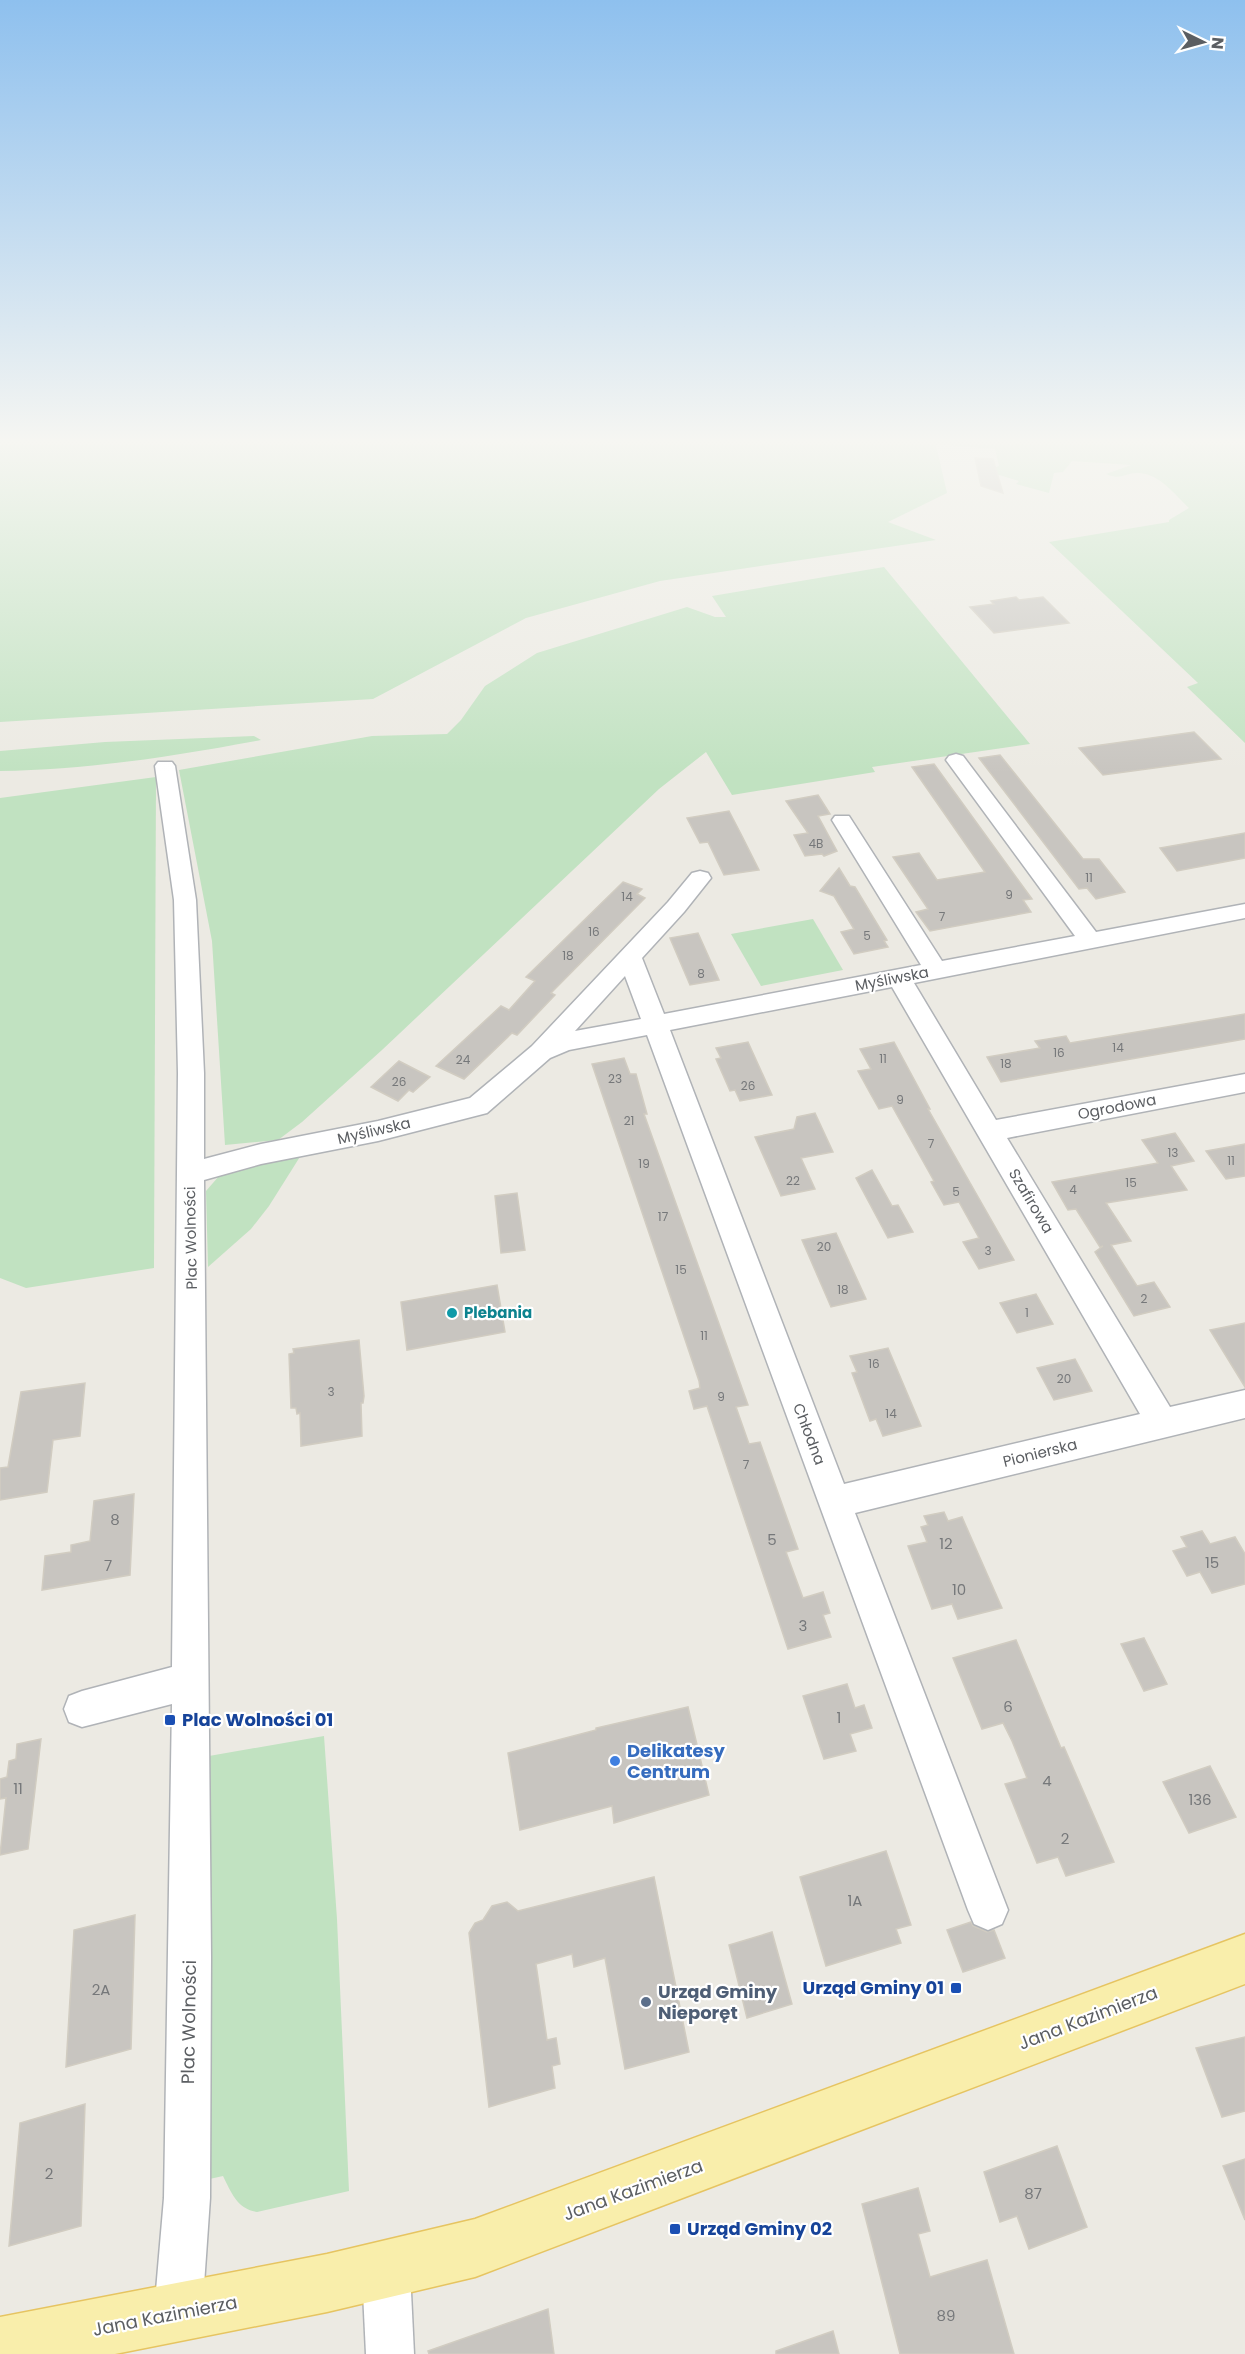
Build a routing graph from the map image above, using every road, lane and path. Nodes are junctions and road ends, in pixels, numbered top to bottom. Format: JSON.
{"nodes":[{"id":1,"x":956,"y":760,"type":"dead end"},
{"id":2,"x":165,"y":766,"type":"dead end"},
{"id":3,"x":842,"y":820,"type":"dead end"},
{"id":4,"x":700,"y":878,"type":"dead end"},
{"id":5,"x":1245,"y":911,"type":"edge"},
{"id":6,"x":1090,"y":942,"type":"junction"},
{"id":7,"x":630,"y":957,"type":"junction"},
{"id":8,"x":936,"y":971,"type":"junction"},
{"id":9,"x":899,"y":978,"type":"junction"},
{"id":10,"x":655,"y":1025,"type":"junction"},
{"id":11,"x":540,"y":1052,"type":"junction"},
{"id":12,"x":1245,"y":1083,"type":"edge"},
{"id":13,"x":990,"y":1131,"type":"junction"},
{"id":14,"x":190,"y":1174,"type":"junction"},
{"id":15,"x":1245,"y":1404,"type":"edge"},
{"id":16,"x":1163,"y":1424,"type":"junction"},
{"id":17,"x":835,"y":1502,"type":"junction"},
{"id":18,"x":190,"y":1708,"type":"junction"},
{"id":19,"x":82,"y":1709,"type":"dead end"},
{"id":20,"x":988,"y":1910,"type":"dead end"},
{"id":21,"x":1245,"y":1959,"type":"edge"},
{"id":22,"x":386,"y":2271,"type":"junction"},
{"id":23,"x":178,"y":2314,"type":"junction"},
{"id":24,"x":0,"y":2347,"type":"edge"},
{"id":25,"x":390,"y":2354,"type":"edge"}],
"edges":[{"from":1,"to":6,"type":"street"},
{"from":2,"to":14,"type":"street","name":"Plac Wolności"},
{"from":3,"to":8,"type":"street"},
{"from":4,"to":7,"type":"street","name":"Myśliwska"},
{"from":5,"to":6,"type":"street","name":"Myśliwska"},
{"from":6,"to":8,"type":"street","name":"Myśliwska"},
{"from":7,"to":10,"type":"street","name":"Chłodna"},
{"from":7,"to":11,"type":"street","name":"Myśliwska"},
{"from":8,"to":9,"type":"street","name":"Myśliwska"},
{"from":9,"to":10,"type":"street","name":"Myśliwska"},
{"from":9,"to":13,"type":"street","name":"Szafirowa"},
{"from":10,"to":11,"type":"street","name":"Myśliwska"},
{"from":10,"to":17,"type":"street","name":"Chłodna"},
{"from":11,"to":14,"type":"street","name":"Myśliwska"},
{"from":12,"to":13,"type":"street","name":"Ogrodowa"},
{"from":13,"to":16,"type":"street","name":"Szafirowa"},
{"from":14,"to":18,"type":"street","name":"Plac Wolności"},
{"from":15,"to":16,"type":"street","name":"Pionierska"},
{"from":16,"to":17,"type":"street","name":"Pionierska"},
{"from":17,"to":20,"type":"street","name":"Chłodna"},
{"from":18,"to":19,"type":"street"},
{"from":18,"to":23,"type":"street","name":"Plac Wolności"},
{"from":21,"to":22,"type":"main road","name":"Jana Kazimierza"},
{"from":22,"to":23,"type":"main road","name":"Jana Kazimierza"},
{"from":22,"to":25,"type":"street"},
{"from":23,"to":24,"type":"main road","name":"Jana Kazimierza"}]}
